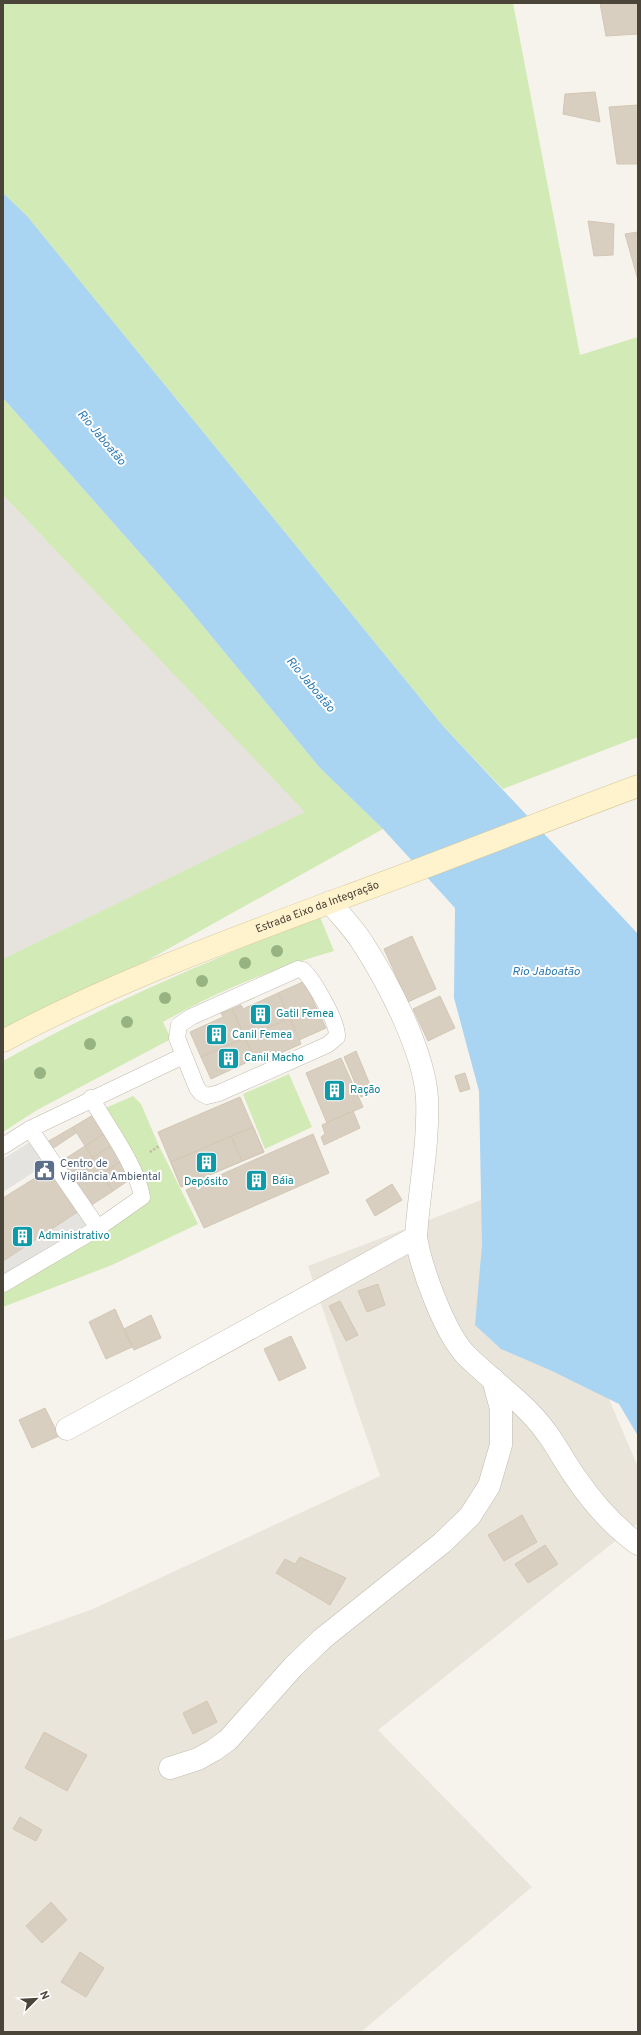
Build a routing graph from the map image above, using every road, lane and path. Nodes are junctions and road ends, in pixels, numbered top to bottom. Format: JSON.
{"nodes":[{"id":1,"x":638,"y":786,"type":"edge"},
{"id":2,"x":330,"y":902,"type":"junction"},
{"id":3,"x":3,"y":1041,"type":"edge"},
{"id":4,"x":184,"y":1056,"type":"junction"},
{"id":5,"x":91,"y":1098,"type":"junction"},
{"id":6,"x":30,"y":1129,"type":"junction"},
{"id":7,"x":3,"y":1146,"type":"edge"},
{"id":8,"x":98,"y":1228,"type":"junction"},
{"id":9,"x":416,"y":1237,"type":"junction"},
{"id":10,"x":3,"y":1284,"type":"edge"},
{"id":11,"x":493,"y":1379,"type":"junction"},
{"id":12,"x":67,"y":1429,"type":"dead end"},
{"id":13,"x":638,"y":1544,"type":"edge"},
{"id":14,"x":170,"y":1768,"type":"dead end"}],
"edges":[{"from":1,"to":2,"type":"main road","name":"Estrada Eixo da Integração"},
{"from":2,"to":3,"type":"main road","name":"Estrada Eixo da Integração"},
{"from":2,"to":9,"type":"street"},
{"from":4,"to":4,"type":"lane"},
{"from":4,"to":5,"type":"lane"},
{"from":5,"to":6,"type":"lane"},
{"from":5,"to":8,"type":"lane"},
{"from":6,"to":7,"type":"lane"},
{"from":6,"to":8,"type":"lane"},
{"from":8,"to":10,"type":"lane"},
{"from":9,"to":11,"type":"street"},
{"from":9,"to":12,"type":"street"},
{"from":11,"to":13,"type":"street"},
{"from":11,"to":14,"type":"street"}]}
